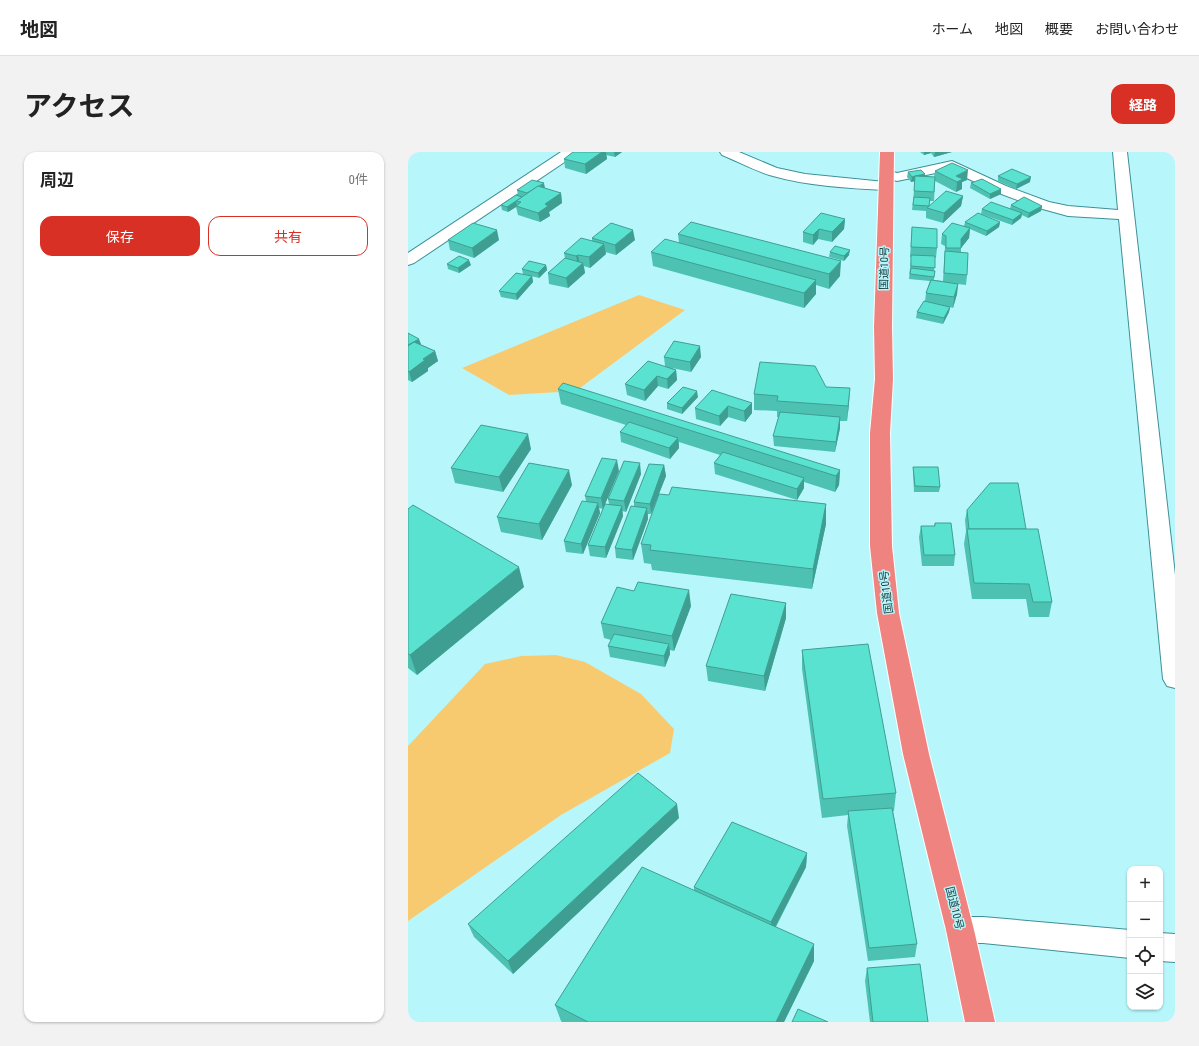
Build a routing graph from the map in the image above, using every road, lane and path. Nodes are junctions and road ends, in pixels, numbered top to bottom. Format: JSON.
{"nodes":[{"id":1,"x":570,"y":152,"type":"edge"},
{"id":2,"x":727,"y":152,"type":"edge"},
{"id":3,"x":888,"y":152,"type":"edge"},
{"id":4,"x":1120,"y":152,"type":"edge"},
{"id":5,"x":886,"y":180,"type":"junction"},
{"id":6,"x":1127,"y":215,"type":"junction"},
{"id":7,"x":408,"y":260,"type":"edge"},
{"id":8,"x":1175,"y":679,"type":"edge"},
{"id":9,"x":960,"y":930,"type":"junction"},
{"id":10,"x":1127,"y":944,"type":"edge"},
{"id":11,"x":1163,"y":947,"type":"edge"},
{"id":12,"x":1175,"y":948,"type":"edge"},
{"id":13,"x":980,"y":1022,"type":"edge"}],
"edges":[{"from":1,"to":7,"type":"street"},
{"from":2,"to":5,"type":"street"},
{"from":3,"to":5,"type":"highway","name":"国道10号"},
{"from":4,"to":6,"type":"street"},
{"from":5,"to":6,"type":"street"},
{"from":5,"to":9,"type":"highway","name":"国道10号"},
{"from":6,"to":8,"type":"street"},
{"from":9,"to":10,"type":"street"},
{"from":9,"to":13,"type":"highway","name":"国道10号"},
{"from":11,"to":12,"type":"street"}]}
